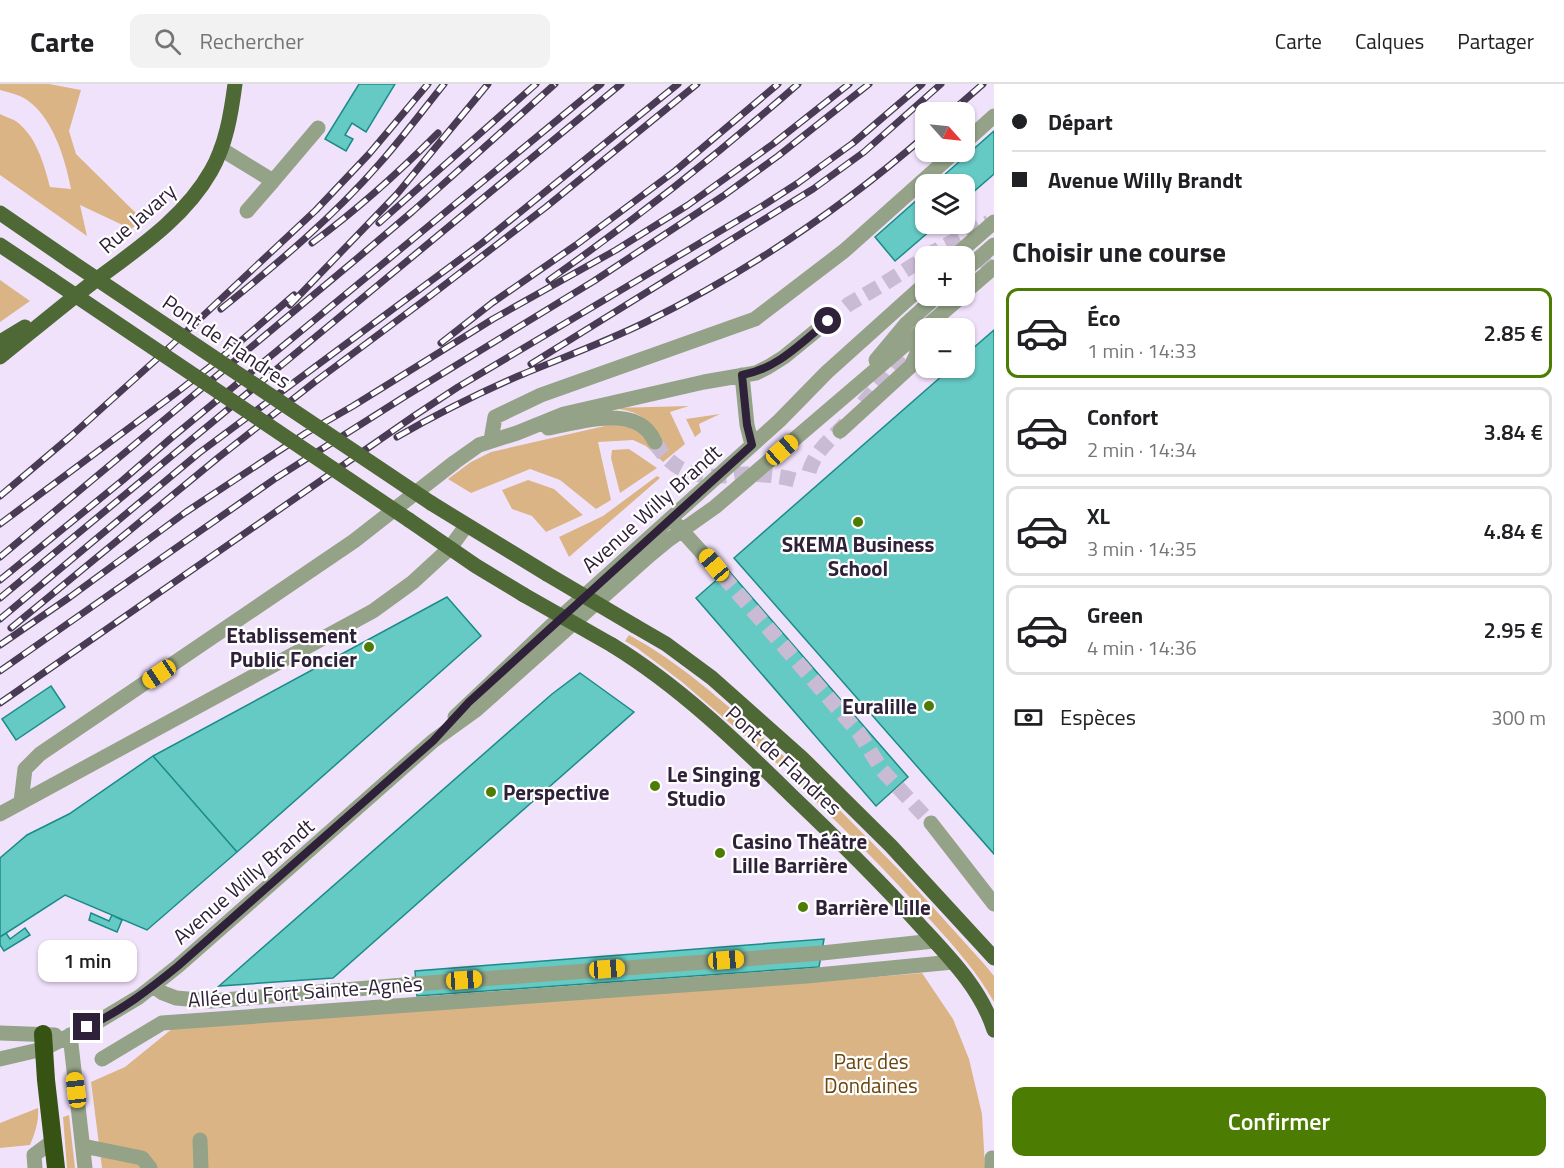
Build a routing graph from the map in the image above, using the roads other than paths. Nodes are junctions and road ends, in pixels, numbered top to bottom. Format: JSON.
{"nodes":[{"id":1,"x":235,"y":84,"type":"edge"},
{"id":2,"x":994,"y":116,"type":"edge"},
{"id":3,"x":318,"y":128,"type":"dead end"},
{"id":4,"x":975,"y":133,"type":"edge"},
{"id":5,"x":221,"y":149,"type":"junction"},
{"id":6,"x":944,"y":162,"type":"edge"},
{"id":7,"x":273,"y":182,"type":"junction"},
{"id":8,"x":247,"y":211,"type":"dead end"},
{"id":9,"x":0,"y":213,"type":"edge"},
{"id":10,"x":994,"y":222,"type":"edge"},
{"id":11,"x":994,"y":244,"type":"edge"},
{"id":12,"x":0,"y":245,"type":"edge"},
{"id":13,"x":966,"y":246,"type":"edge"},
{"id":14,"x":975,"y":261,"type":"edge"},
{"id":15,"x":994,"y":267,"type":"edge"},
{"id":16,"x":975,"y":284,"type":"edge"},
{"id":17,"x":915,"y":293,"type":"edge"},
{"id":18,"x":69,"y":301,"type":"junction"},
{"id":19,"x":927,"y":306,"type":"edge"},
{"id":20,"x":951,"y":306,"type":"edge"},
{"id":21,"x":939,"y":318,"type":"edge"},
{"id":22,"x":828,"y":321,"type":"tunnel mouth"},
{"id":23,"x":915,"y":339,"type":"edge"},
{"id":24,"x":0,"y":342,"type":"edge"},
{"id":25,"x":0,"y":357,"type":"edge"},
{"id":26,"x":915,"y":358,"type":"edge"},
{"id":27,"x":742,"y":375,"type":"junction"},
{"id":28,"x":847,"y":394,"type":"junction"},
{"id":29,"x":840,"y":430,"type":"tunnel mouth"},
{"id":30,"x":517,"y":433,"type":"junction"},
{"id":31,"x":491,"y":440,"type":"junction"},
{"id":32,"x":655,"y":442,"type":"tunnel mouth"},
{"id":33,"x":752,"y":445,"type":"junction"},
{"id":34,"x":671,"y":518,"type":"junction"},
{"id":35,"x":466,"y":526,"type":"junction"},
{"id":36,"x":683,"y":531,"type":"junction"},
{"id":37,"x":450,"y":548,"type":"junction"},
{"id":38,"x":722,"y":575,"type":"tunnel mouth"},
{"id":39,"x":433,"y":741,"type":"junction"},
{"id":40,"x":21,"y":802,"type":"junction"},
{"id":41,"x":0,"y":816,"type":"edge"},
{"id":42,"x":931,"y":823,"type":"tunnel mouth"},
{"id":43,"x":994,"y":904,"type":"edge"},
{"id":44,"x":934,"y":941,"type":"junction"},
{"id":45,"x":994,"y":958,"type":"edge"},
{"id":46,"x":953,"y":962,"type":"junction"},
{"id":47,"x":153,"y":986,"type":"junction"},
{"id":48,"x":994,"y":1030,"type":"edge"},
{"id":49,"x":0,"y":1033,"type":"edge"},
{"id":50,"x":70,"y":1035,"type":"junction"},
{"id":51,"x":43,"y":1041,"type":"junction"},
{"id":52,"x":0,"y":1059,"type":"edge"},
{"id":53,"x":102,"y":1059,"type":"dead end"},
{"id":54,"x":200,"y":1140,"type":"dead end"},
{"id":55,"x":53,"y":1141,"type":"junction"},
{"id":56,"x":82,"y":1146,"type":"junction"},
{"id":57,"x":35,"y":1168,"type":"edge"},
{"id":58,"x":56,"y":1168,"type":"edge"},
{"id":59,"x":85,"y":1168,"type":"edge"},
{"id":60,"x":150,"y":1168,"type":"edge"},
{"id":61,"x":201,"y":1168,"type":"edge"}],
"edges":[{"from":1,"to":5,"type":"main road","name":"Rue Javary"},
{"from":2,"to":4,"type":"street"},
{"from":3,"to":7,"type":"street"},
{"from":5,"to":7,"type":"street"},
{"from":5,"to":18,"type":"main road","name":"Rue Javary"},
{"from":6,"to":31,"type":"street"},
{"from":7,"to":8,"type":"street"},
{"from":9,"to":35,"type":"main road","name":"Pont de Flandres","bridge":true},
{"from":10,"to":13,"type":"street"},
{"from":11,"to":14,"type":"street"},
{"from":12,"to":37,"type":"main road","name":"Pont de Flandres","bridge":true},
{"from":15,"to":16,"type":"street","name":"Avenue Willy Brandt"},
{"from":17,"to":33,"type":"street","name":"Avenue Willy Brandt"},
{"from":18,"to":24,"type":"main road","name":"Rue Javary"},
{"from":18,"to":25,"type":"main road","name":"Rue Javary"},
{"from":19,"to":28,"type":"street"},
{"from":20,"to":21,"type":"street","name":"Avenue Willy Brandt"},
{"from":22,"to":27,"type":"street"},
{"from":23,"to":28,"type":"street","name":"Avenue Willy Brandt"},
{"from":26,"to":29,"type":"street"},
{"from":27,"to":30,"type":"street"},
{"from":27,"to":33,"type":"street"},
{"from":28,"to":36,"type":"street","name":"Avenue Willy Brandt"},
{"from":30,"to":31,"type":"street"},
{"from":30,"to":32,"type":"street"},
{"from":31,"to":40,"type":"street"},
{"from":33,"to":34,"type":"street","name":"Avenue Willy Brandt"},
{"from":34,"to":36,"type":"street"},
{"from":34,"to":39,"type":"street","name":"Avenue Willy Brandt"},
{"from":35,"to":37,"type":"street"},
{"from":35,"to":45,"type":"main road","name":"Pont de Flandres","bridge":true},
{"from":36,"to":38,"type":"street"},
{"from":36,"to":39,"type":"street","name":"Avenue Willy Brandt"},
{"from":37,"to":40,"type":"street"},
{"from":37,"to":44,"type":"main road","name":"Pont de Flandres","bridge":true},
{"from":39,"to":47,"type":"street","name":"Avenue Willy Brandt"},
{"from":40,"to":41,"type":"street"},
{"from":42,"to":43,"type":"street"},
{"from":44,"to":46,"type":"main road","name":"Pont de Flandres"},
{"from":44,"to":47,"type":"street"},
{"from":46,"to":48,"type":"main road","name":"Pont de Flandres"},
{"from":46,"to":53,"type":"street","name":"Allée du Fort Sainte-Agnès"},
{"from":47,"to":50,"type":"street","name":"Avenue Willy Brandt"},
{"from":49,"to":51,"type":"street","name":"Avenue Willy Brandt"},
{"from":50,"to":51,"type":"street","name":"Avenue Willy Brandt"},
{"from":50,"to":56,"type":"street"},
{"from":51,"to":52,"type":"street","name":"Avenue Willy Brandt"},
{"from":51,"to":55,"type":"highway"},
{"from":54,"to":61,"type":"street"},
{"from":55,"to":57,"type":"street"},
{"from":55,"to":58,"type":"highway"},
{"from":56,"to":59,"type":"street"},
{"from":56,"to":60,"type":"street"}]}
